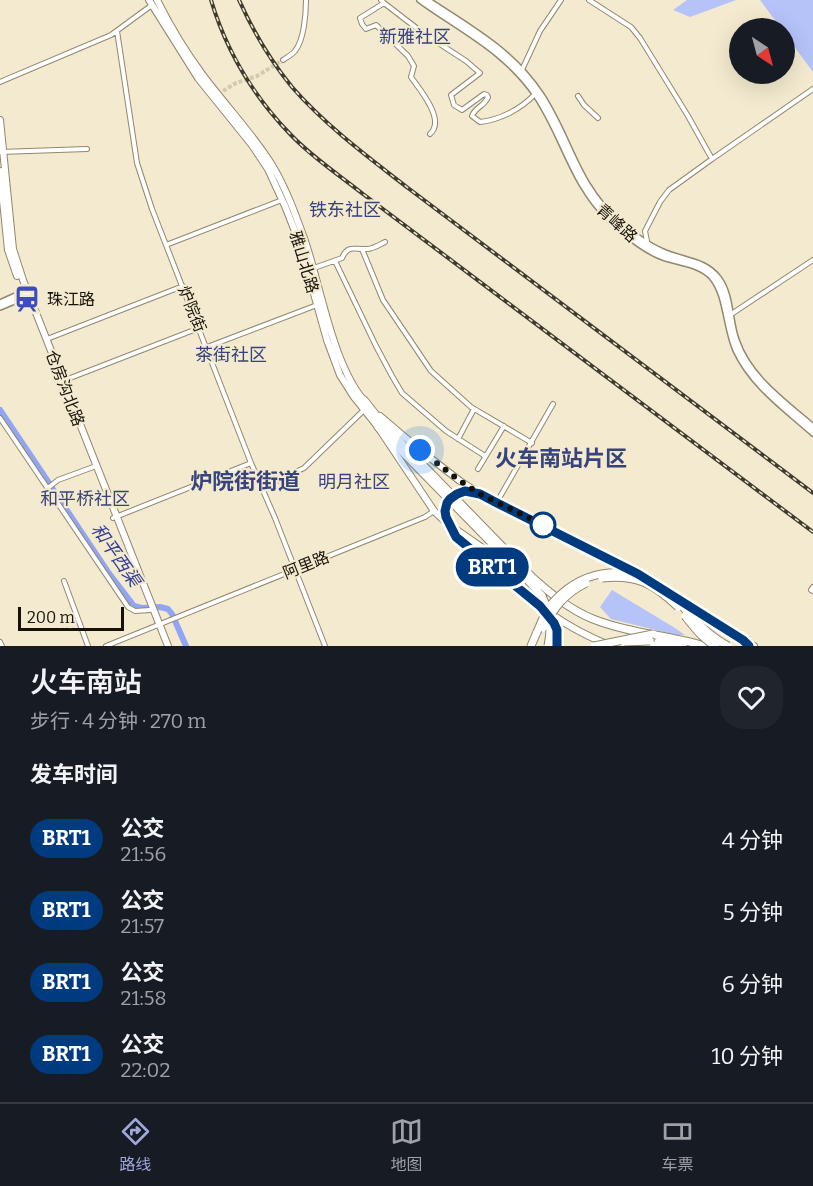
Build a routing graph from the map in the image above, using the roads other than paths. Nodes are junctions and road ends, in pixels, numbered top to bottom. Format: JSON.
{"nodes":[{"id":1,"x":306,"y":0,"type":"edge"},
{"id":2,"x":420,"y":0,"type":"edge"},
{"id":3,"x":427,"y":0,"type":"edge"},
{"id":4,"x":561,"y":0,"type":"edge"},
{"id":5,"x":589,"y":0,"type":"edge"},
{"id":6,"x":383,"y":1,"type":"edge"},
{"id":7,"x":154,"y":2,"type":"edge"},
{"id":8,"x":117,"y":30,"type":"junction"},
{"id":9,"x":283,"y":60,"type":"tunnel mouth"},
{"id":10,"x":521,"y":73,"type":"junction"},
{"id":11,"x":0,"y":82,"type":"edge"},
{"id":12,"x":813,"y":89,"type":"edge"},
{"id":13,"x":218,"y":94,"type":"junction"},
{"id":14,"x":535,"y":94,"type":"junction"},
{"id":15,"x":578,"y":96,"type":"dead end"},
{"id":16,"x":598,"y":118,"type":"dead end"},
{"id":17,"x":0,"y":120,"type":"edge"},
{"id":18,"x":430,"y":134,"type":"dead end"},
{"id":19,"x":87,"y":149,"type":"dead end"},
{"id":20,"x":2,"y":152,"type":"edge"},
{"id":21,"x":712,"y":159,"type":"junction"},
{"id":22,"x":0,"y":171,"type":"edge"},
{"id":23,"x":282,"y":200,"type":"junction"},
{"id":24,"x":385,"y":242,"type":"dead end"},
{"id":25,"x":166,"y":245,"type":"junction"},
{"id":26,"x":645,"y":245,"type":"junction"},
{"id":27,"x":362,"y":249,"type":"junction"},
{"id":28,"x":813,"y":260,"type":"edge"},
{"id":29,"x":336,"y":261,"type":"junction"},
{"id":30,"x":313,"y":268,"type":"junction"},
{"id":31,"x":183,"y":286,"type":"junction"},
{"id":32,"x":26,"y":294,"type":"junction"},
{"id":33,"x":0,"y":303,"type":"edge"},
{"id":34,"x":320,"y":304,"type":"junction"},
{"id":35,"x":0,"y":308,"type":"edge"},
{"id":36,"x":730,"y":315,"type":"junction"},
{"id":37,"x":199,"y":328,"type":"junction"},
{"id":38,"x":46,"y":340,"type":"junction"},
{"id":39,"x":207,"y":347,"type":"junction"},
{"id":40,"x":61,"y":382,"type":"junction"},
{"id":41,"x":364,"y":400,"type":"junction"},
{"id":42,"x":553,"y":404,"type":"dead end"},
{"id":43,"x":474,"y":409,"type":"junction"},
{"id":44,"x":364,"y":410,"type":"junction"},
{"id":45,"x":0,"y":418,"type":"edge"},
{"id":46,"x":504,"y":426,"type":"junction"},
{"id":47,"x":378,"y":427,"type":"junction"},
{"id":48,"x":813,"y":427,"type":"edge"},
{"id":49,"x":813,"y":433,"type":"edge"},
{"id":50,"x":458,"y":439,"type":"junction"},
{"id":51,"x":532,"y":443,"type":"junction"},
{"id":52,"x":485,"y":456,"type":"junction"},
{"id":53,"x":251,"y":463,"type":"junction"},
{"id":54,"x":95,"y":467,"type":"junction"},
{"id":55,"x":478,"y":469,"type":"dead end"},
{"id":56,"x":48,"y":488,"type":"junction"},
{"id":57,"x":262,"y":488,"type":"junction"},
{"id":58,"x":480,"y":494,"type":"junction"},
{"id":59,"x":497,"y":503,"type":"junction"},
{"id":60,"x":434,"y":511,"type":"junction"},
{"id":61,"x":115,"y":517,"type":"junction"},
{"id":62,"x":450,"y":526,"type":"junction"},
{"id":63,"x":295,"y":570,"type":"junction"},
{"id":64,"x":64,"y":581,"type":"dead end"},
{"id":65,"x":529,"y":581,"type":"junction"},
{"id":66,"x":540,"y":606,"type":"junction"},
{"id":67,"x":151,"y":608,"type":"junction"},
{"id":68,"x":158,"y":625,"type":"junction"},
{"id":69,"x":651,"y":640,"type":"junction"},
{"id":70,"x":0,"y":642,"type":"edge"},
{"id":71,"x":2,"y":646,"type":"edge"},
{"id":72,"x":88,"y":646,"type":"edge"},
{"id":73,"x":106,"y":646,"type":"edge"},
{"id":74,"x":166,"y":646,"type":"edge"},
{"id":75,"x":325,"y":646,"type":"edge"},
{"id":76,"x":533,"y":646,"type":"edge"},
{"id":77,"x":548,"y":646,"type":"edge"},
{"id":78,"x":557,"y":646,"type":"edge"},
{"id":79,"x":594,"y":646,"type":"edge"},
{"id":80,"x":611,"y":646,"type":"edge"},
{"id":81,"x":663,"y":646,"type":"edge"},
{"id":82,"x":688,"y":646,"type":"edge"},
{"id":83,"x":705,"y":646,"type":"edge"},
{"id":84,"x":716,"y":646,"type":"edge"},
{"id":85,"x":728,"y":646,"type":"edge"},
{"id":86,"x":752,"y":646,"type":"edge"}],
"edges":[{"from":1,"to":9,"type":"street"},
{"from":2,"to":10,"type":"main road","name":"青峰路"},
{"from":3,"to":10,"type":"main road","name":"青峰路"},
{"from":4,"to":10,"type":"street"},
{"from":5,"to":21,"type":"street"},
{"from":6,"to":14,"type":"street"},
{"from":6,"to":18,"type":"street"},
{"from":7,"to":8,"type":"street"},
{"from":7,"to":13,"type":"main road","name":"雅山北路"},
{"from":8,"to":11,"type":"street"},
{"from":8,"to":25,"type":"street","name":"炉院街"},
{"from":10,"to":14,"type":"main road","name":"青峰路"},
{"from":10,"to":26,"type":"main road","name":"青峰路"},
{"from":12,"to":21,"type":"street"},
{"from":13,"to":23,"type":"main road","name":"雅山北路"},
{"from":13,"to":30,"type":"main road","name":"雅山北路"},
{"from":14,"to":26,"type":"main road","name":"青峰路"},
{"from":15,"to":16,"type":"street"},
{"from":17,"to":20,"type":"main road","name":"仓房沟北路"},
{"from":19,"to":20,"type":"street"},
{"from":20,"to":32,"type":"main road","name":"仓房沟北路"},
{"from":21,"to":26,"type":"street"},
{"from":22,"to":32,"type":"main road","name":"仓房沟北路"},
{"from":23,"to":25,"type":"street"},
{"from":23,"to":34,"type":"main road","name":"雅山北路"},
{"from":24,"to":27,"type":"street"},
{"from":25,"to":31,"type":"street","name":"炉院街"},
{"from":26,"to":36,"type":"main road","name":"青峰路"},
{"from":26,"to":49,"type":"main road","name":"青峰路"},
{"from":27,"to":29,"type":"street"},
{"from":27,"to":43,"type":"street"},
{"from":28,"to":36,"type":"street"},
{"from":29,"to":30,"type":"street"},
{"from":29,"to":50,"type":"street"},
{"from":30,"to":34,"type":"main road","name":"雅山北路"},
{"from":31,"to":37,"type":"street","name":"炉院街"},
{"from":31,"to":38,"type":"street"},
{"from":32,"to":33,"type":"main road"},
{"from":32,"to":35,"type":"main road"},
{"from":32,"to":38,"type":"main road","name":"仓房沟北路"},
{"from":32,"to":40,"type":"main road","name":"仓房沟北路"},
{"from":34,"to":39,"type":"street"},
{"from":34,"to":41,"type":"main road","name":"雅山北路"},
{"from":34,"to":44,"type":"main road","name":"雅山北路"},
{"from":36,"to":48,"type":"main road","name":"青峰路"},
{"from":37,"to":39,"type":"street","name":"炉院街"},
{"from":37,"to":40,"type":"street"},
{"from":38,"to":40,"type":"main road","name":"仓房沟北路"},
{"from":39,"to":53,"type":"street","name":"炉院街"},
{"from":40,"to":54,"type":"main road","name":"仓房沟北路"},
{"from":41,"to":58,"type":"main road","name":"雅山北路"},
{"from":41,"to":69,"type":"highway","name":"雅山北路"},
{"from":42,"to":51,"type":"street"},
{"from":43,"to":46,"type":"street"},
{"from":43,"to":50,"type":"street"},
{"from":44,"to":47,"type":"main road","name":"雅山北路"},
{"from":44,"to":57,"type":"street"},
{"from":45,"to":56,"type":"street"},
{"from":46,"to":51,"type":"street"},
{"from":46,"to":52,"type":"street"},
{"from":47,"to":60,"type":"main road","name":"雅山北路"},
{"from":47,"to":65,"type":"highway"},
{"from":50,"to":52,"type":"street"},
{"from":51,"to":59,"type":"street"},
{"from":52,"to":55,"type":"street"},
{"from":53,"to":57,"type":"street","name":"炉院街"},
{"from":53,"to":61,"type":"street"},
{"from":54,"to":56,"type":"street"},
{"from":54,"to":61,"type":"main road","name":"仓房沟北路"},
{"from":56,"to":67,"type":"street"},
{"from":57,"to":63,"type":"street","name":"炉院街"},
{"from":58,"to":59,"type":"main road"},
{"from":58,"to":62,"type":"main road","bridge":true},
{"from":59,"to":86,"type":"main road"},
{"from":60,"to":62,"type":"main road","name":"雅山北路"},
{"from":60,"to":63,"type":"street","name":"阿里路"},
{"from":61,"to":67,"type":"main road","name":"仓房沟北路"},
{"from":62,"to":65,"type":"highway"},
{"from":62,"to":66,"type":"main road","name":"雅山北路"},
{"from":63,"to":68,"type":"street","name":"阿里路"},
{"from":63,"to":75,"type":"street","name":"炉院街"},
{"from":64,"to":72,"type":"street"},
{"from":65,"to":77,"type":"highway","bridge":true},
{"from":66,"to":78,"type":"main road"},
{"from":66,"to":80,"type":"main road"},
{"from":67,"to":68,"type":"main road","name":"仓房沟北路"},
{"from":68,"to":73,"type":"street","name":"阿里路"},
{"from":68,"to":74,"type":"main road","name":"仓房沟北路"},
{"from":69,"to":79,"type":"highway","bridge":true},
{"from":69,"to":80,"type":"highway","bridge":true},
{"from":69,"to":81,"type":"highway"},
{"from":69,"to":82,"type":"highway"},
{"from":69,"to":83,"type":"highway"},
{"from":70,"to":71,"type":"street"},
{"from":76,"to":84,"type":"highway","bridge":true},
{"from":76,"to":85,"type":"highway","bridge":true}]}
